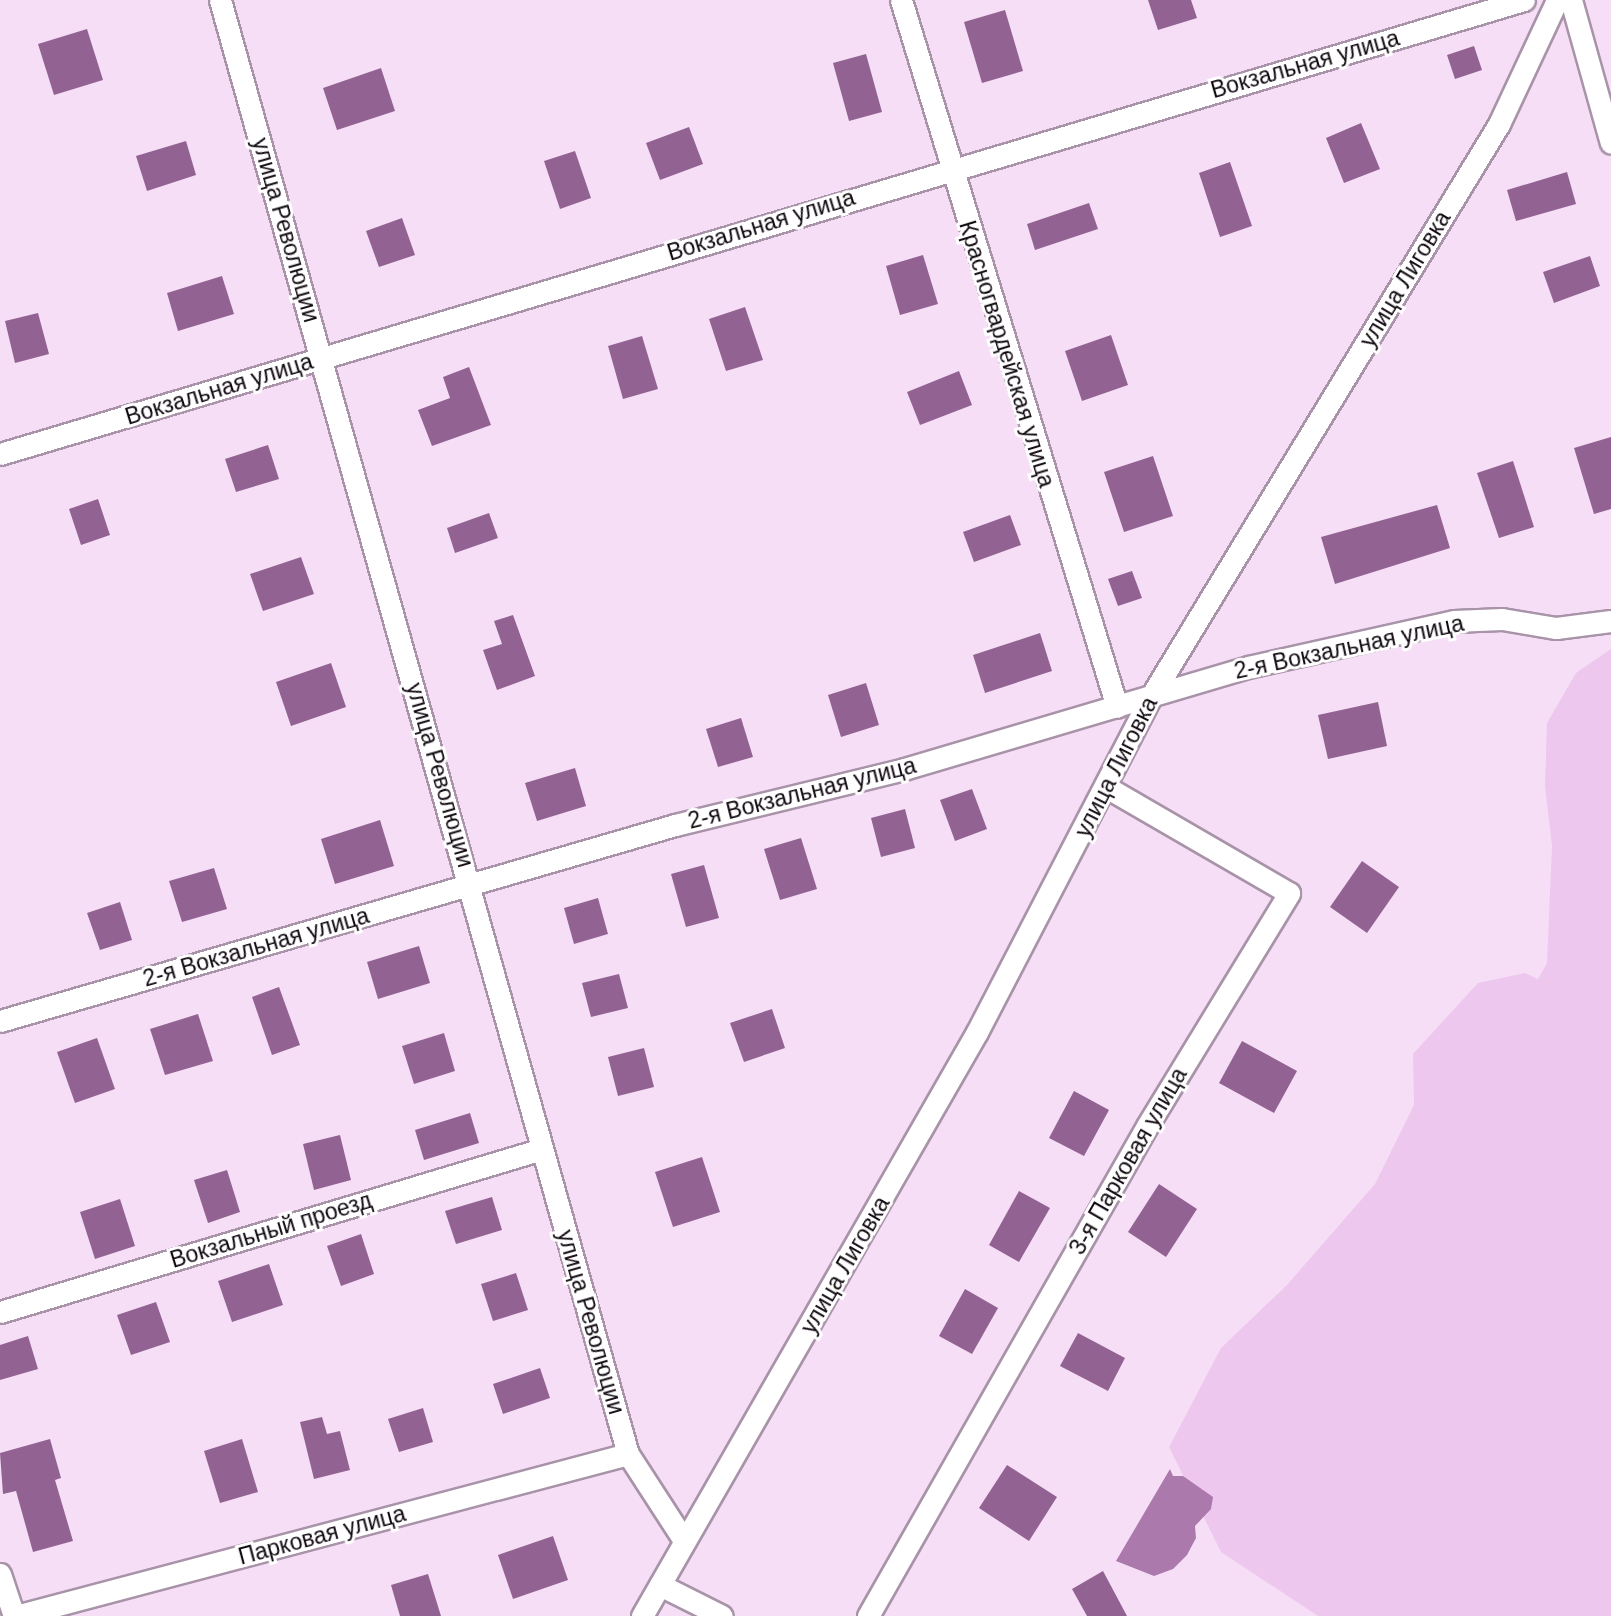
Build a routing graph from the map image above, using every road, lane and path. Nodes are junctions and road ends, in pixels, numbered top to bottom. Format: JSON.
{"nodes":[{"id":1,"x":220,"y":0,"type":"edge"},
{"id":2,"x":901,"y":0,"type":"edge"},
{"id":3,"x":1524,"y":0,"type":"edge"},
{"id":4,"x":1557,"y":0,"type":"edge"},
{"id":5,"x":1571,"y":0,"type":"edge"},
{"id":6,"x":1611,"y":144,"type":"edge"},
{"id":7,"x":950,"y":168,"type":"junction"},
{"id":8,"x":323,"y":358,"type":"junction"},
{"id":9,"x":0,"y":453,"type":"edge"},
{"id":10,"x":1611,"y":621,"type":"edge"},
{"id":11,"x":1150,"y":698,"type":"junction"},
{"id":12,"x":1117,"y":707,"type":"junction"},
{"id":13,"x":1106,"y":787,"type":"junction"},
{"id":14,"x":471,"y":885,"type":"junction"},
{"id":15,"x":0,"y":1021,"type":"edge"},
{"id":16,"x":542,"y":1149,"type":"junction"},
{"id":17,"x":0,"y":1312,"type":"edge"},
{"id":18,"x":628,"y":1454,"type":"junction"},
{"id":19,"x":683,"y":1539,"type":"junction"},
{"id":20,"x":0,"y":1574,"type":"edge"},
{"id":21,"x":660,"y":1585,"type":"junction"},
{"id":22,"x":15,"y":1616,"type":"edge"},
{"id":23,"x":642,"y":1616,"type":"edge"},
{"id":24,"x":722,"y":1616,"type":"edge"},
{"id":25,"x":868,"y":1616,"type":"edge"}],
"edges":[{"from":1,"to":8,"type":"street","name":"улица Революции"},
{"from":2,"to":7,"type":"street","name":"Красногвардейская улица"},
{"from":3,"to":7,"type":"street","name":"Вокзальная улица"},
{"from":4,"to":11,"type":"street","name":"улица Лиговка"},
{"from":5,"to":6,"type":"street"},
{"from":7,"to":8,"type":"street","name":"Вокзальная улица"},
{"from":7,"to":12,"type":"street","name":"Красногвардейская улица"},
{"from":8,"to":9,"type":"street","name":"Вокзальная улица"},
{"from":8,"to":14,"type":"street","name":"улица Революции"},
{"from":10,"to":11,"type":"street","name":"2-я Вокзальная улица"},
{"from":11,"to":12,"type":"street","name":"2-я Вокзальная улица"},
{"from":11,"to":13,"type":"street","name":"улица Лиговка"},
{"from":12,"to":14,"type":"street","name":"2-я Вокзальная улица"},
{"from":13,"to":19,"type":"street","name":"улица Лиговка"},
{"from":13,"to":25,"type":"street","name":"3-я Парковая улица"},
{"from":14,"to":15,"type":"street","name":"2-я Вокзальная улица"},
{"from":14,"to":16,"type":"street","name":"улица Революции"},
{"from":16,"to":17,"type":"street","name":"Вокзальный проезд"},
{"from":16,"to":18,"type":"street","name":"улица Революции"},
{"from":18,"to":19,"type":"street","name":"улица Революции"},
{"from":18,"to":22,"type":"street","name":"Парковая улица"},
{"from":19,"to":21,"type":"street","name":"улица Лиговка"},
{"from":20,"to":22,"type":"street"},
{"from":21,"to":23,"type":"street","name":"улица Лиговка"},
{"from":21,"to":24,"type":"street"}]}
